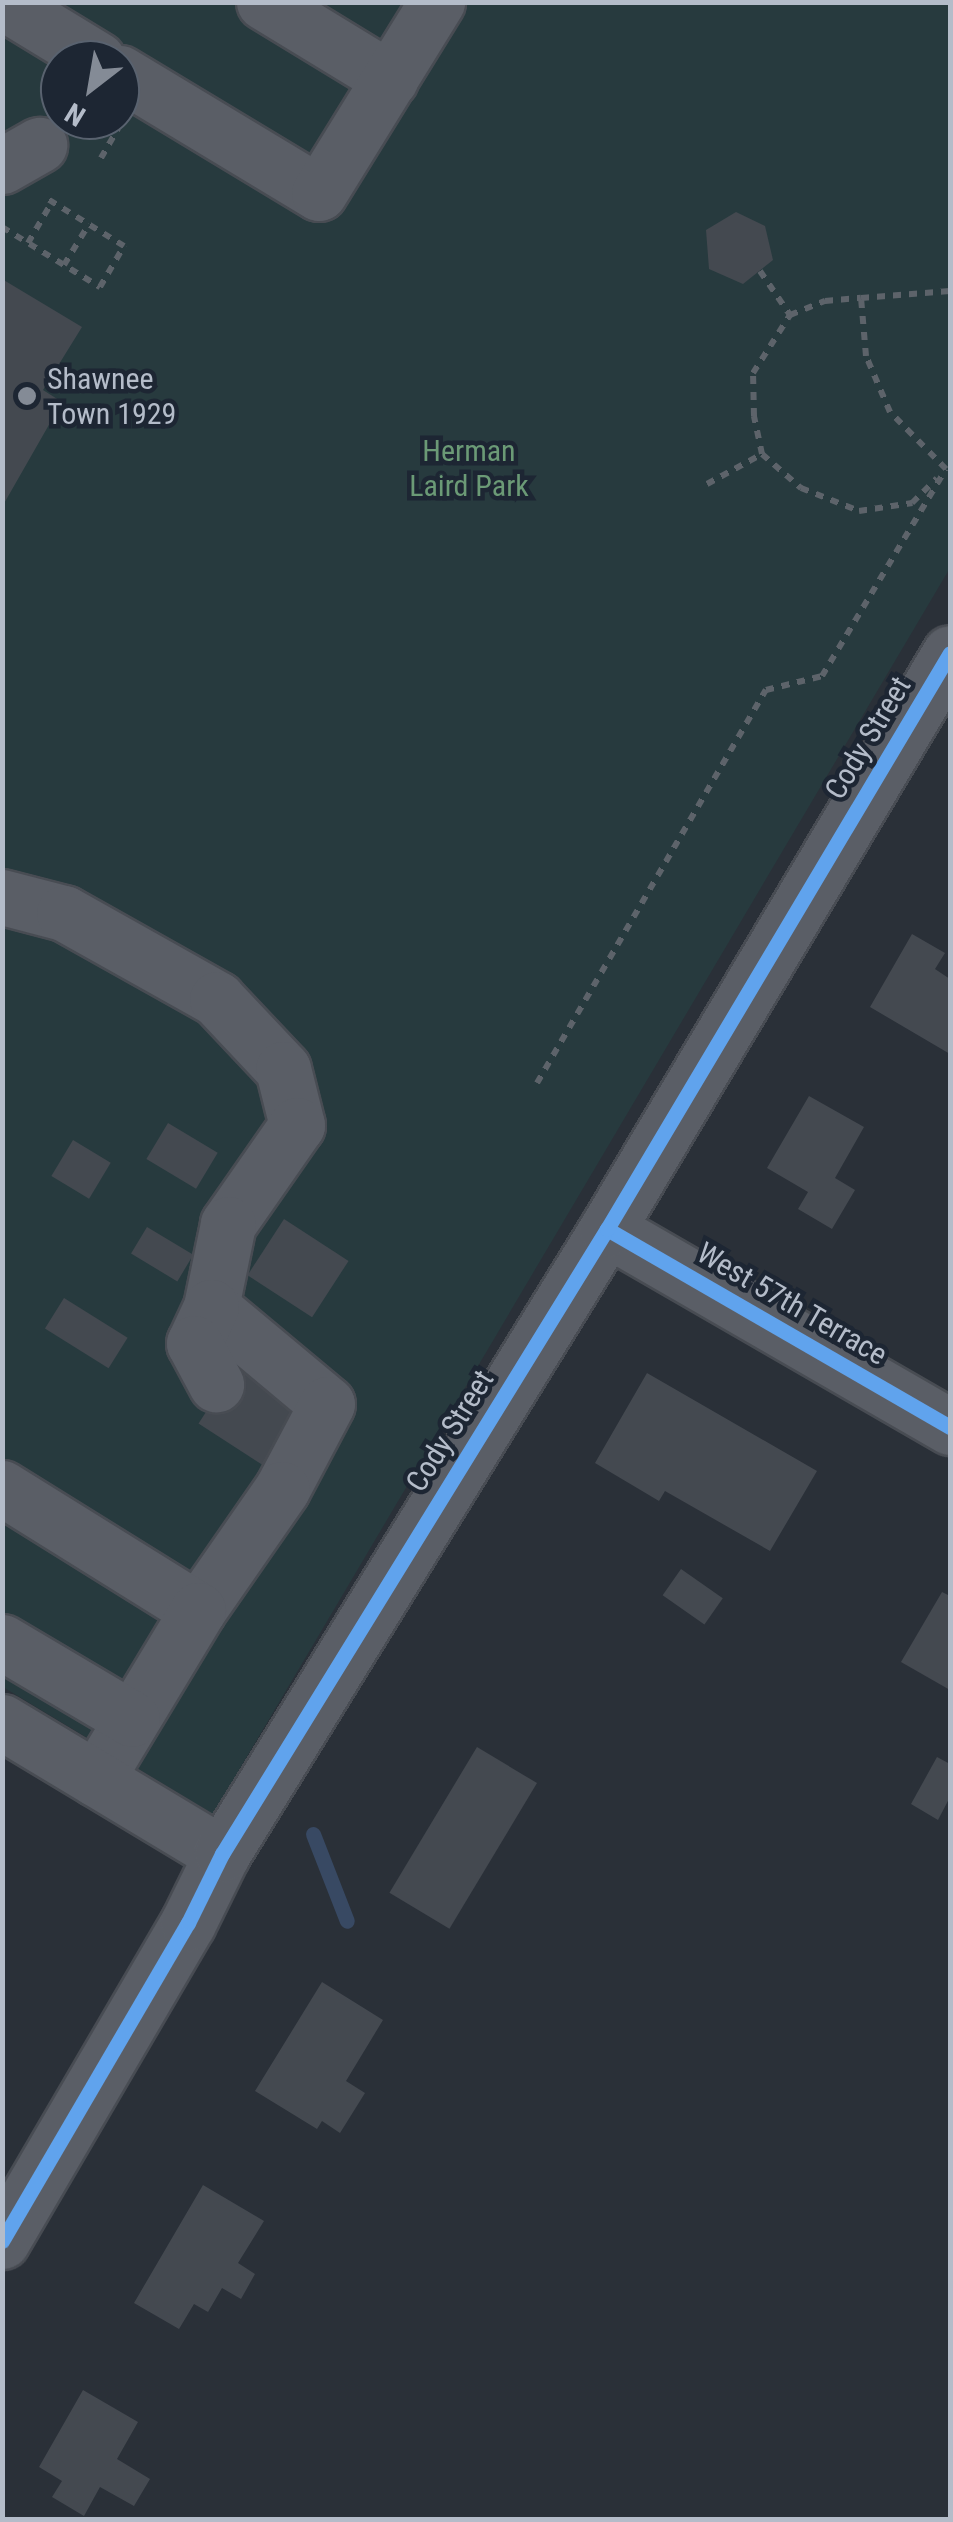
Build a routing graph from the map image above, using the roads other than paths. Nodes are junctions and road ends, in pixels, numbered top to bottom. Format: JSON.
{"nodes":[{"id":1,"x":3,"y":2,"type":"edge"},
{"id":2,"x":264,"y":2,"type":"edge"},
{"id":3,"x":438,"y":2,"type":"edge"},
{"id":4,"x":65,"y":40,"type":"edge"},
{"id":5,"x":390,"y":79,"type":"junction"},
{"id":6,"x":140,"y":104,"type":"edge"},
{"id":7,"x":950,"y":653,"type":"edge"},
{"id":8,"x":2,"y":897,"type":"edge"},
{"id":9,"x":607,"y":1229,"type":"junction"},
{"id":10,"x":212,"y":1306,"type":"junction"},
{"id":11,"x":216,"y":1384,"type":"dead end"},
{"id":12,"x":950,"y":1426,"type":"edge"},
{"id":13,"x":2,"y":1488,"type":"edge"},
{"id":14,"x":198,"y":1610,"type":"junction"},
{"id":15,"x":2,"y":1642,"type":"edge"},
{"id":16,"x":132,"y":1719,"type":"junction"},
{"id":17,"x":2,"y":1722,"type":"edge"},
{"id":18,"x":96,"y":1779,"type":"junction"},
{"id":19,"x":222,"y":1854,"type":"junction"},
{"id":20,"x":2,"y":2241,"type":"edge"}],
"edges":[{"from":1,"to":4,"type":"street"},
{"from":2,"to":5,"type":"street"},
{"from":3,"to":5,"type":"street"},
{"from":5,"to":6,"type":"street"},
{"from":7,"to":9,"type":"street","name":"Cody Street"},
{"from":8,"to":10,"type":"street"},
{"from":9,"to":12,"type":"street","name":"West 57th Terrace"},
{"from":9,"to":19,"type":"street","name":"Cody Street"},
{"from":10,"to":11,"type":"street"},
{"from":10,"to":14,"type":"street"},
{"from":13,"to":14,"type":"street"},
{"from":14,"to":16,"type":"street"},
{"from":15,"to":16,"type":"street"},
{"from":16,"to":18,"type":"street"},
{"from":17,"to":18,"type":"street"},
{"from":18,"to":19,"type":"street"},
{"from":19,"to":20,"type":"street","name":"Cody Street"}]}
